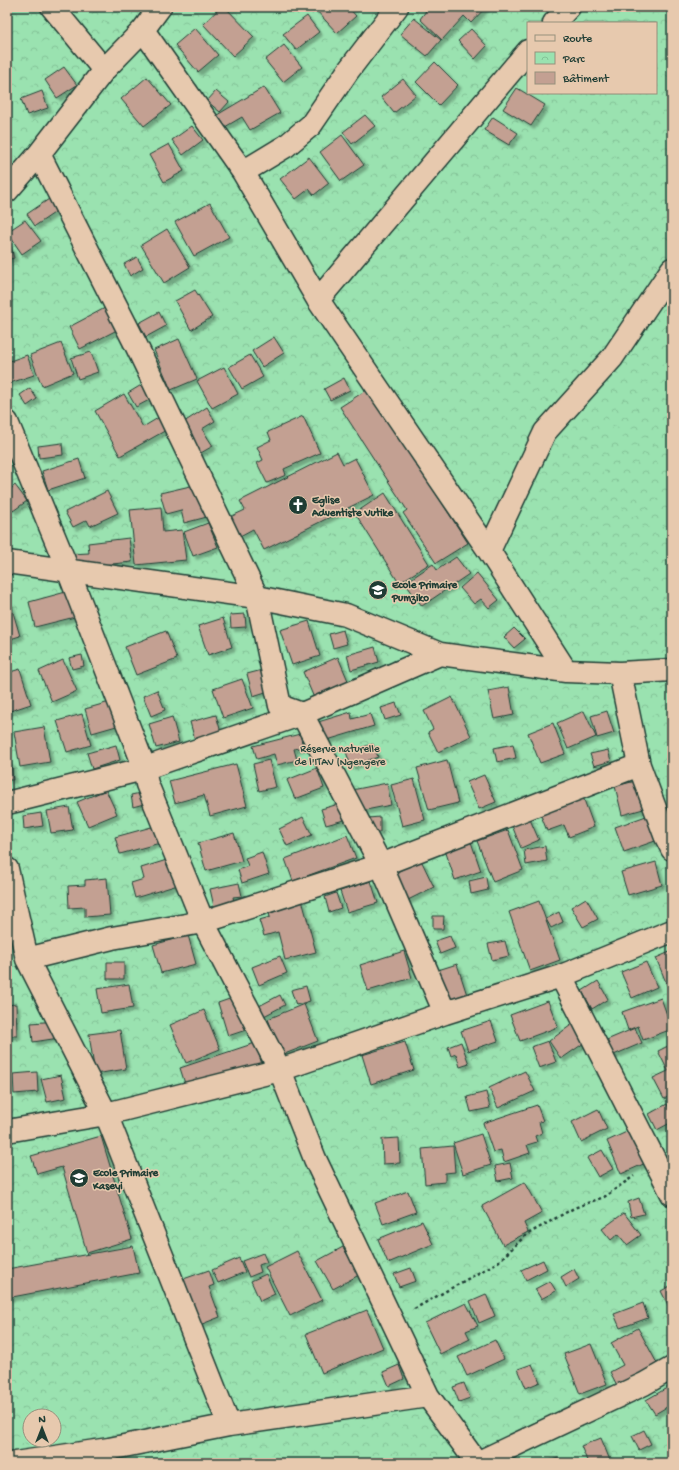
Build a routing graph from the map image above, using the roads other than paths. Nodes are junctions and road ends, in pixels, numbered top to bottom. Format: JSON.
{"nodes":[{"id":1,"x":52,"y":7,"type":"edge"},
{"id":2,"x":160,"y":7,"type":"edge"},
{"id":3,"x":397,"y":7,"type":"edge"},
{"id":4,"x":569,"y":7,"type":"edge"},
{"id":5,"x":555,"y":22,"type":"edge"},
{"id":6,"x":143,"y":30,"type":"junction"},
{"id":7,"x":527,"y":53,"type":"edge"},
{"id":8,"x":104,"y":70,"type":"junction"},
{"id":9,"x":39,"y":154,"type":"junction"},
{"id":10,"x":243,"y":172,"type":"junction"},
{"id":11,"x":7,"y":191,"type":"edge"},
{"id":12,"x":672,"y":269,"type":"edge"},
{"id":13,"x":318,"y":300,"type":"junction"},
{"id":14,"x":7,"y":422,"type":"edge"},
{"id":15,"x":489,"y":551,"type":"junction"},
{"id":16,"x":7,"y":562,"type":"edge"},
{"id":17,"x":68,"y":570,"type":"junction"},
{"id":18,"x":257,"y":597,"type":"junction"},
{"id":19,"x":440,"y":654,"type":"junction"},
{"id":20,"x":672,"y":670,"type":"edge"},
{"id":21,"x":566,"y":671,"type":"junction"},
{"id":22,"x":620,"y":673,"type":"junction"},
{"id":23,"x":302,"y":714,"type":"junction"},
{"id":24,"x":639,"y":765,"type":"junction"},
{"id":25,"x":143,"y":769,"type":"junction"},
{"id":26,"x":7,"y":803,"type":"edge"},
{"id":27,"x":672,"y":849,"type":"edge"},
{"id":28,"x":381,"y":865,"type":"junction"},
{"id":29,"x":7,"y":869,"type":"edge"},
{"id":30,"x":203,"y":922,"type":"junction"},
{"id":31,"x":672,"y":931,"type":"edge"},
{"id":32,"x":27,"y":959,"type":"junction"},
{"id":33,"x":561,"y":976,"type":"junction"},
{"id":34,"x":445,"y":1013,"type":"junction"},
{"id":35,"x":280,"y":1070,"type":"junction"},
{"id":36,"x":106,"y":1114,"type":"junction"},
{"id":37,"x":7,"y":1131,"type":"edge"},
{"id":38,"x":672,"y":1194,"type":"edge"},
{"id":39,"x":672,"y":1368,"type":"edge"},
{"id":40,"x":428,"y":1396,"type":"junction"},
{"id":41,"x":229,"y":1425,"type":"junction"},
{"id":42,"x":15,"y":1463,"type":"edge"},
{"id":43,"x":477,"y":1463,"type":"edge"}],
"edges":[{"from":1,"to":8,"type":"street"},
{"from":2,"to":6,"type":"street"},
{"from":3,"to":10,"type":"street"},
{"from":4,"to":5,"type":"street"},
{"from":6,"to":8,"type":"street"},
{"from":6,"to":10,"type":"street"},
{"from":7,"to":13,"type":"street"},
{"from":8,"to":9,"type":"street"},
{"from":9,"to":11,"type":"street"},
{"from":9,"to":18,"type":"street"},
{"from":10,"to":13,"type":"street"},
{"from":12,"to":15,"type":"street"},
{"from":13,"to":15,"type":"street"},
{"from":14,"to":17,"type":"street"},
{"from":15,"to":21,"type":"street"},
{"from":16,"to":17,"type":"street"},
{"from":17,"to":18,"type":"street"},
{"from":17,"to":25,"type":"street"},
{"from":18,"to":19,"type":"street"},
{"from":18,"to":23,"type":"street"},
{"from":19,"to":21,"type":"street"},
{"from":19,"to":23,"type":"street"},
{"from":20,"to":22,"type":"street"},
{"from":21,"to":22,"type":"street"},
{"from":22,"to":24,"type":"street"},
{"from":23,"to":25,"type":"street"},
{"from":23,"to":28,"type":"street"},
{"from":24,"to":27,"type":"street"},
{"from":24,"to":28,"type":"street"},
{"from":25,"to":26,"type":"street"},
{"from":25,"to":30,"type":"street"},
{"from":28,"to":30,"type":"street"},
{"from":28,"to":34,"type":"street"},
{"from":29,"to":32,"type":"street"},
{"from":30,"to":32,"type":"street"},
{"from":30,"to":35,"type":"street"},
{"from":31,"to":33,"type":"street"},
{"from":32,"to":36,"type":"street"},
{"from":33,"to":34,"type":"street"},
{"from":33,"to":38,"type":"street"},
{"from":34,"to":35,"type":"street"},
{"from":35,"to":36,"type":"street"},
{"from":35,"to":40,"type":"street"},
{"from":36,"to":37,"type":"street"},
{"from":36,"to":41,"type":"street"},
{"from":39,"to":43,"type":"street"},
{"from":40,"to":41,"type":"street"},
{"from":40,"to":43,"type":"street"},
{"from":41,"to":42,"type":"street"}]}
